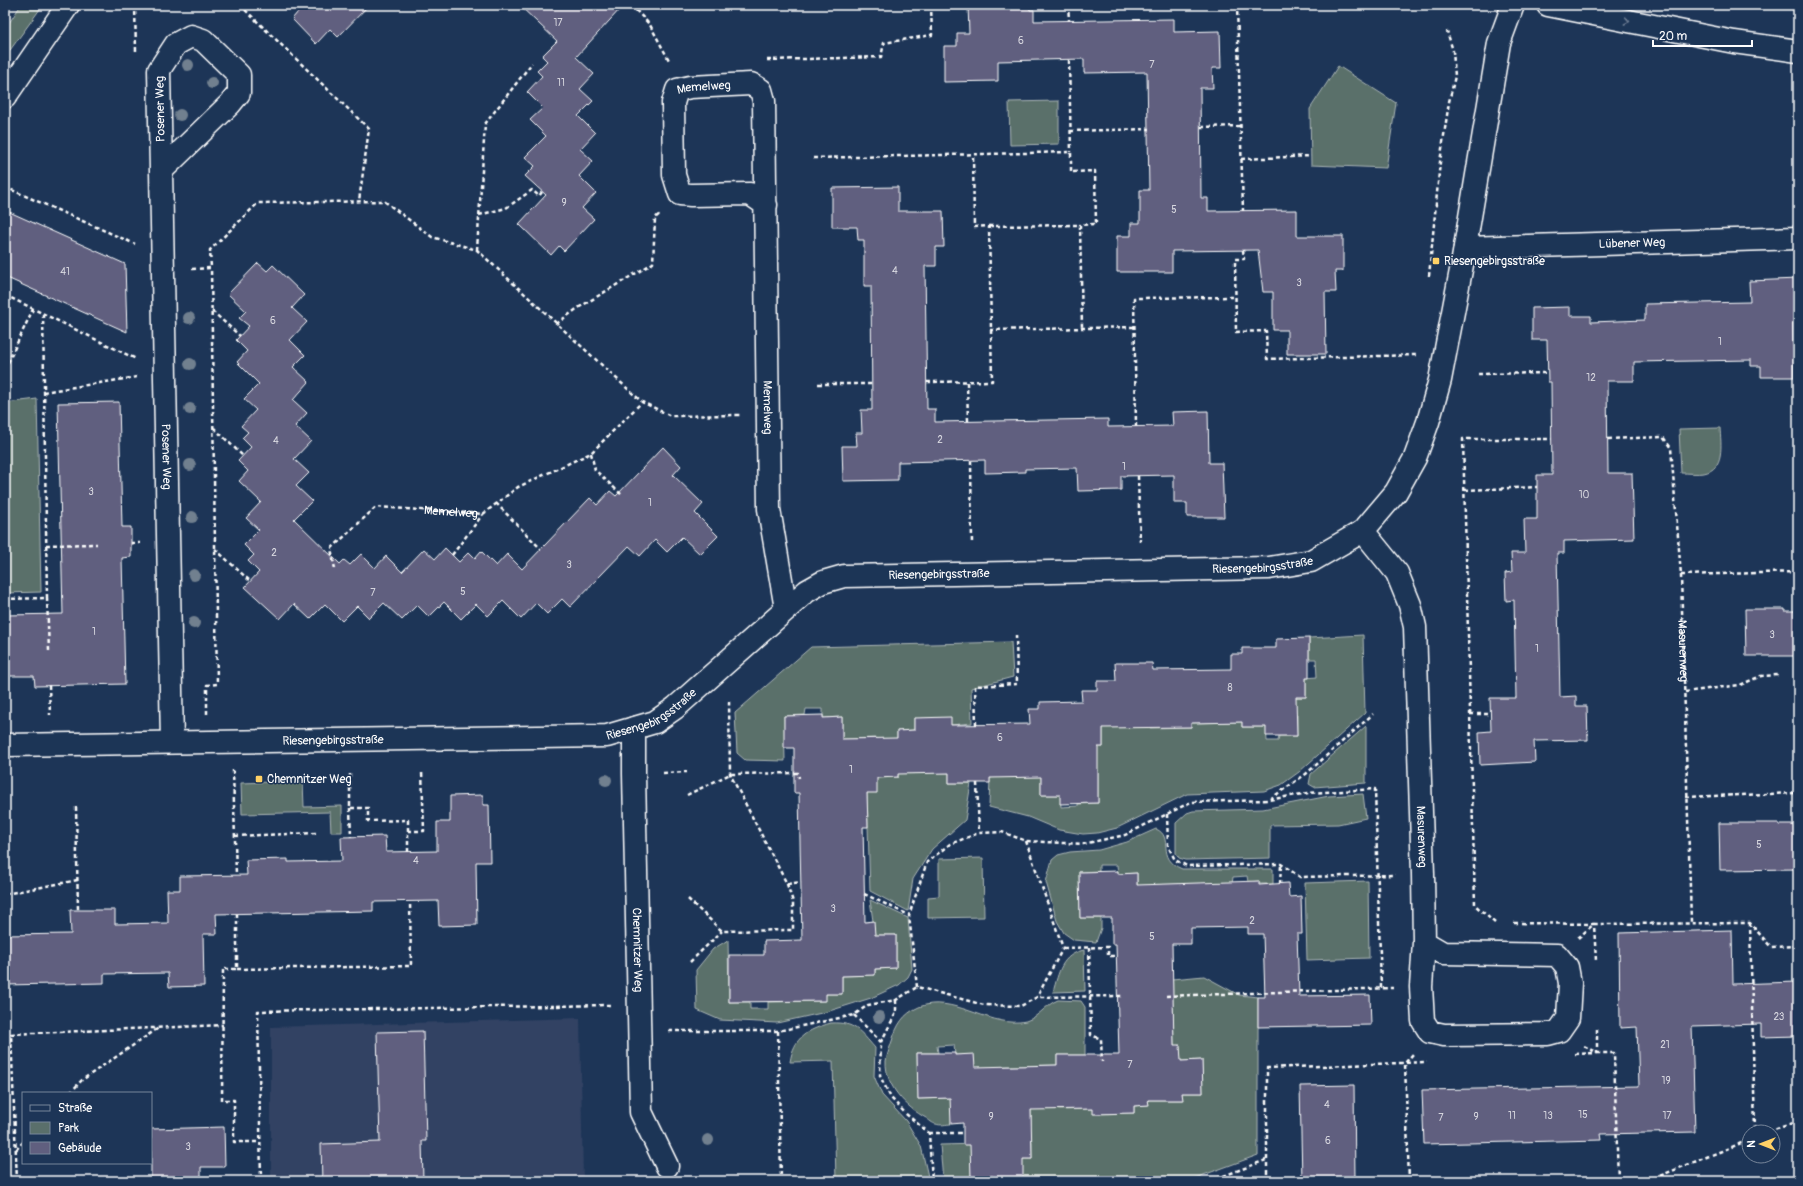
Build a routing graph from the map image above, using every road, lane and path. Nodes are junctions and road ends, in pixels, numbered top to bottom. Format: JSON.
{"nodes":[{"id":1,"x":11,"y":5,"type":"edge"},
{"id":2,"x":68,"y":5,"type":"edge"},
{"id":3,"x":135,"y":5,"type":"edge"},
{"id":4,"x":240,"y":5,"type":"edge"},
{"id":5,"x":631,"y":5,"type":"edge"},
{"id":6,"x":931,"y":5,"type":"edge"},
{"id":7,"x":1068,"y":5,"type":"edge"},
{"id":8,"x":1237,"y":5,"type":"edge"},
{"id":9,"x":1513,"y":5,"type":"edge"},
{"id":10,"x":1548,"y":5,"type":"edge"},
{"id":11,"x":5,"y":14,"type":"edge"},
{"id":12,"x":1069,"y":20,"type":"dead end"},
{"id":13,"x":1447,"y":31,"type":"dead end"},
{"id":14,"x":1798,"y":51,"type":"edge"},
{"id":15,"x":766,"y":60,"type":"dead end"},
{"id":16,"x":1069,"y":60,"type":"dead end"},
{"id":17,"x":532,"y":63,"type":"dead end"},
{"id":18,"x":159,"y":70,"type":"junction"},
{"id":19,"x":677,"y":90,"type":"junction"},
{"id":20,"x":5,"y":96,"type":"edge"},
{"id":21,"x":1241,"y":126,"type":"junction"},
{"id":22,"x":1201,"y":128,"type":"dead end"},
{"id":23,"x":1149,"y":129,"type":"dead end"},
{"id":24,"x":1070,"y":131,"type":"junction"},
{"id":25,"x":1071,"y":152,"type":"junction"},
{"id":26,"x":973,"y":154,"type":"junction"},
{"id":27,"x":1311,"y":156,"type":"dead end"},
{"id":28,"x":813,"y":158,"type":"dead end"},
{"id":29,"x":1241,"y":159,"type":"junction"},
{"id":30,"x":161,"y":171,"type":"junction"},
{"id":31,"x":5,"y":187,"type":"edge"},
{"id":32,"x":542,"y":192,"type":"dead end"},
{"id":33,"x":680,"y":194,"type":"junction"},
{"id":34,"x":359,"y":201,"type":"junction"},
{"id":35,"x":766,"y":205,"type":"junction"},
{"id":36,"x":1243,"y":211,"type":"dead end"},
{"id":37,"x":479,"y":215,"type":"junction"},
{"id":38,"x":1080,"y":225,"type":"junction"},
{"id":39,"x":989,"y":226,"type":"junction"},
{"id":40,"x":1798,"y":238,"type":"edge"},
{"id":41,"x":1465,"y":248,"type":"junction"},
{"id":42,"x":477,"y":250,"type":"junction"},
{"id":43,"x":1243,"y":250,"type":"dead end"},
{"id":44,"x":163,"y":263,"type":"junction"},
{"id":45,"x":211,"y":268,"type":"junction"},
{"id":46,"x":1428,"y":283,"type":"dead end"},
{"id":47,"x":5,"y":295,"type":"edge"},
{"id":48,"x":1236,"y":297,"type":"junction"},
{"id":49,"x":33,"y":309,"type":"junction"},
{"id":50,"x":212,"y":311,"type":"junction"},
{"id":51,"x":43,"y":314,"type":"junction"},
{"id":52,"x":556,"y":324,"type":"junction"},
{"id":53,"x":1134,"y":327,"type":"junction"},
{"id":54,"x":1082,"y":328,"type":"junction"},
{"id":55,"x":990,"y":330,"type":"junction"},
{"id":56,"x":240,"y":336,"type":"dead end"},
{"id":57,"x":1417,"y":348,"type":"dead end"},
{"id":58,"x":5,"y":369,"type":"edge"},
{"id":59,"x":165,"y":373,"type":"junction"},
{"id":60,"x":1548,"y":373,"type":"dead end"},
{"id":61,"x":1478,"y":374,"type":"dead end"},
{"id":62,"x":927,"y":382,"type":"dead end"},
{"id":63,"x":967,"y":382,"type":"junction"},
{"id":64,"x":818,"y":384,"type":"dead end"},
{"id":65,"x":872,"y":384,"type":"dead end"},
{"id":66,"x":43,"y":392,"type":"junction"},
{"id":67,"x":642,"y":402,"type":"junction"},
{"id":68,"x":768,"y":414,"type":"junction"},
{"id":69,"x":968,"y":422,"type":"dead end"},
{"id":70,"x":1136,"y":427,"type":"dead end"},
{"id":71,"x":213,"y":428,"type":"junction"},
{"id":72,"x":1552,"y":439,"type":"dead end"},
{"id":73,"x":1608,"y":439,"type":"dead end"},
{"id":74,"x":591,"y":453,"type":"junction"},
{"id":75,"x":243,"y":456,"type":"dead end"},
{"id":76,"x":971,"y":461,"type":"dead end"},
{"id":77,"x":1138,"y":476,"type":"dead end"},
{"id":78,"x":1536,"y":487,"type":"dead end"},
{"id":79,"x":1465,"y":490,"type":"junction"},
{"id":80,"x":623,"y":496,"type":"dead end"},
{"id":81,"x":496,"y":503,"type":"junction"},
{"id":82,"x":483,"y":514,"type":"junction"},
{"id":83,"x":1364,"y":531,"type":"junction"},
{"id":84,"x":97,"y":544,"type":"dead end"},
{"id":85,"x":46,"y":545,"type":"junction"},
{"id":86,"x":215,"y":549,"type":"junction"},
{"id":87,"x":541,"y":549,"type":"dead end"},
{"id":88,"x":452,"y":555,"type":"dead end"},
{"id":89,"x":335,"y":569,"type":"dead end"},
{"id":90,"x":1141,"y":570,"type":"junction"},
{"id":91,"x":1798,"y":572,"type":"edge"},
{"id":92,"x":973,"y":573,"type":"junction"},
{"id":93,"x":1681,"y":575,"type":"junction"},
{"id":94,"x":250,"y":581,"type":"dead end"},
{"id":95,"x":47,"y":598,"type":"junction"},
{"id":96,"x":5,"y":599,"type":"edge"},
{"id":97,"x":786,"y":609,"type":"junction"},
{"id":98,"x":1016,"y":634,"type":"dead end"},
{"id":99,"x":49,"y":651,"type":"dead end"},
{"id":100,"x":1778,"y":675,"type":"dead end"},
{"id":101,"x":49,"y":686,"type":"dead end"},
{"id":102,"x":1685,"y":692,"type":"junction"},
{"id":103,"x":729,"y":701,"type":"dead end"},
{"id":104,"x":1373,"y":714,"type":"dead end"},
{"id":105,"x":1470,"y":714,"type":"junction"},
{"id":106,"x":1490,"y":714,"type":"dead end"},
{"id":107,"x":50,"y":716,"type":"dead end"},
{"id":108,"x":207,"y":716,"type":"dead end"},
{"id":109,"x":976,"y":725,"type":"dead end"},
{"id":110,"x":634,"y":728,"type":"junction"},
{"id":111,"x":172,"y":742,"type":"junction"},
{"id":112,"x":5,"y":745,"type":"edge"},
{"id":113,"x":233,"y":770,"type":"dead end"},
{"id":114,"x":422,"y":772,"type":"dead end"},
{"id":115,"x":687,"y":772,"type":"dead end"},
{"id":116,"x":655,"y":773,"type":"dead end"},
{"id":117,"x":350,"y":774,"type":"dead end"},
{"id":118,"x":730,"y":774,"type":"junction"},
{"id":119,"x":799,"y":778,"type":"dead end"},
{"id":120,"x":977,"y":783,"type":"dead end"},
{"id":121,"x":1798,"y":793,"type":"edge"},
{"id":122,"x":687,"y":795,"type":"dead end"},
{"id":123,"x":1686,"y":797,"type":"junction"},
{"id":124,"x":1268,"y":800,"type":"junction"},
{"id":125,"x":76,"y":808,"type":"dead end"},
{"id":126,"x":350,"y":808,"type":"junction"},
{"id":127,"x":1167,"y":814,"type":"junction"},
{"id":128,"x":408,"y":831,"type":"junction"},
{"id":129,"x":318,"y":833,"type":"dead end"},
{"id":130,"x":979,"y":833,"type":"junction"},
{"id":131,"x":235,"y":836,"type":"junction"},
{"id":132,"x":351,"y":837,"type":"dead end"},
{"id":133,"x":1026,"y":841,"type":"junction"},
{"id":134,"x":408,"y":852,"type":"dead end"},
{"id":135,"x":1281,"y":864,"type":"junction"},
{"id":136,"x":1423,"y":874,"type":"junction"},
{"id":137,"x":236,"y":875,"type":"dead end"},
{"id":138,"x":1377,"y":875,"type":"junction"},
{"id":139,"x":78,"y":880,"type":"junction"},
{"id":140,"x":801,"y":882,"type":"dead end"},
{"id":141,"x":786,"y":884,"type":"junction"},
{"id":142,"x":1280,"y":884,"type":"dead end"},
{"id":143,"x":5,"y":894,"type":"edge"},
{"id":144,"x":864,"y":894,"type":"dead end"},
{"id":145,"x":688,"y":899,"type":"dead end"},
{"id":146,"x":410,"y":902,"type":"dead end"},
{"id":147,"x":78,"y":910,"type":"dead end"},
{"id":148,"x":237,"y":914,"type":"dead end"},
{"id":149,"x":909,"y":915,"type":"junction"},
{"id":150,"x":1691,"y":922,"type":"junction"},
{"id":151,"x":1750,"y":922,"type":"junction"},
{"id":152,"x":1501,"y":923,"type":"dead end"},
{"id":153,"x":1509,"y":923,"type":"dead end"},
{"id":154,"x":1594,"y":924,"type":"junction"},
{"id":155,"x":722,"y":931,"type":"junction"},
{"id":156,"x":1424,"y":942,"type":"junction"},
{"id":157,"x":1798,"y":946,"type":"edge"},
{"id":158,"x":1063,"y":948,"type":"junction"},
{"id":159,"x":1088,"y":948,"type":"junction"},
{"id":160,"x":1558,"y":955,"type":"junction"},
{"id":161,"x":1117,"y":956,"type":"dead end"},
{"id":162,"x":690,"y":962,"type":"dead end"},
{"id":163,"x":1596,"y":968,"type":"dead end"},
{"id":164,"x":237,"y":969,"type":"junction"},
{"id":165,"x":917,"y":987,"type":"junction"},
{"id":166,"x":1421,"y":987,"type":"junction"},
{"id":167,"x":1381,"y":988,"type":"junction"},
{"id":168,"x":1124,"y":996,"type":"dead end"},
{"id":169,"x":1166,"y":996,"type":"dead end"},
{"id":170,"x":1037,"y":997,"type":"junction"},
{"id":171,"x":1090,"y":997,"type":"junction"},
{"id":172,"x":896,"y":1000,"type":"junction"},
{"id":173,"x":638,"y":1005,"type":"junction"},
{"id":174,"x":854,"y":1015,"type":"junction"},
{"id":175,"x":1597,"y":1022,"type":"dead end"},
{"id":176,"x":223,"y":1025,"type":"junction"},
{"id":177,"x":160,"y":1027,"type":"junction"},
{"id":178,"x":639,"y":1031,"type":"junction"},
{"id":179,"x":778,"y":1031,"type":"junction"},
{"id":180,"x":1559,"y":1031,"type":"junction"},
{"id":181,"x":1430,"y":1032,"type":"junction"},
{"id":182,"x":5,"y":1040,"type":"edge"},
{"id":183,"x":11,"y":1040,"type":"junction"},
{"id":184,"x":881,"y":1042,"type":"junction"},
{"id":185,"x":1597,"y":1053,"type":"junction"},
{"id":186,"x":1573,"y":1054,"type":"dead end"},
{"id":187,"x":1102,"y":1062,"type":"dead end"},
{"id":188,"x":1429,"y":1062,"type":"dead end"},
{"id":189,"x":1405,"y":1063,"type":"junction"},
{"id":190,"x":71,"y":1092,"type":"edge"},
{"id":191,"x":1798,"y":1120,"type":"edge"},
{"id":192,"x":1755,"y":1124,"type":"edge"},
{"id":193,"x":1781,"y":1127,"type":"edge"},
{"id":194,"x":929,"y":1133,"type":"junction"},
{"id":195,"x":963,"y":1133,"type":"dead end"},
{"id":196,"x":260,"y":1142,"type":"junction"},
{"id":197,"x":22,"y":1143,"type":"edge"},
{"id":198,"x":1741,"y":1143,"type":"edge"},
{"id":199,"x":16,"y":1150,"type":"junction"},
{"id":200,"x":1266,"y":1160,"type":"junction"},
{"id":201,"x":667,"y":1166,"type":"dead end"},
{"id":202,"x":17,"y":1181,"type":"edge"},
{"id":203,"x":261,"y":1181,"type":"edge"},
{"id":204,"x":781,"y":1181,"type":"edge"},
{"id":205,"x":932,"y":1181,"type":"edge"},
{"id":206,"x":1210,"y":1181,"type":"edge"},
{"id":207,"x":1267,"y":1181,"type":"edge"},
{"id":208,"x":1409,"y":1181,"type":"edge"},
{"id":209,"x":1618,"y":1181,"type":"edge"},
{"id":210,"x":1647,"y":1181,"type":"edge"}],
"edges":[{"from":1,"to":11,"type":"path"},
{"from":2,"to":20,"type":"street"},
{"from":3,"to":18,"type":"path"},
{"from":4,"to":34,"type":"path"},
{"from":5,"to":19,"type":"path"},
{"from":6,"to":15,"type":"path"},
{"from":7,"to":12,"type":"path"},
{"from":8,"to":21,"type":"path"},
{"from":9,"to":41,"type":"street","name":"Riesengebirgsstraße"},
{"from":10,"to":14,"type":"street","one_way":true},
{"from":13,"to":46,"type":"path"},
{"from":16,"to":24,"type":"path"},
{"from":17,"to":37,"type":"path"},
{"from":18,"to":30,"type":"street","name":"Posener Weg"},
{"from":18,"to":30,"type":"street","name":"Posener Weg"},
{"from":19,"to":33,"type":"street","name":"Memelweg"},
{"from":19,"to":35,"type":"street","name":"Memelweg"},
{"from":21,"to":22,"type":"path"},
{"from":21,"to":29,"type":"path"},
{"from":23,"to":24,"type":"path"},
{"from":24,"to":25,"type":"path"},
{"from":25,"to":26,"type":"path"},
{"from":25,"to":38,"type":"path"},
{"from":26,"to":28,"type":"path"},
{"from":26,"to":39,"type":"path"},
{"from":27,"to":29,"type":"path"},
{"from":29,"to":36,"type":"path"},
{"from":30,"to":44,"type":"street","name":"Posener Weg"},
{"from":31,"to":44,"type":"path"},
{"from":32,"to":37,"type":"path"},
{"from":33,"to":35,"type":"street"},
{"from":33,"to":52,"type":"path"},
{"from":34,"to":42,"type":"path"},
{"from":34,"to":45,"type":"path"},
{"from":35,"to":68,"type":"street","name":"Memelweg"},
{"from":37,"to":42,"type":"path"},
{"from":38,"to":39,"type":"path"},
{"from":38,"to":54,"type":"path"},
{"from":39,"to":55,"type":"path"},
{"from":40,"to":41,"type":"street","name":"Lübener Weg"},
{"from":41,"to":83,"type":"street","name":"Riesengebirgsstraße"},
{"from":42,"to":52,"type":"path"},
{"from":43,"to":48,"type":"path"},
{"from":44,"to":45,"type":"path"},
{"from":44,"to":59,"type":"street","name":"Posener Weg"},
{"from":45,"to":50,"type":"path"},
{"from":47,"to":49,"type":"path"},
{"from":48,"to":53,"type":"path"},
{"from":48,"to":57,"type":"path"},
{"from":49,"to":51,"type":"path"},
{"from":49,"to":58,"type":"path"},
{"from":50,"to":56,"type":"path"},
{"from":50,"to":71,"type":"path"},
{"from":51,"to":59,"type":"path"},
{"from":51,"to":66,"type":"path"},
{"from":52,"to":67,"type":"path"},
{"from":53,"to":54,"type":"path"},
{"from":53,"to":70,"type":"path"},
{"from":54,"to":55,"type":"path"},
{"from":55,"to":63,"type":"path"},
{"from":59,"to":66,"type":"path"},
{"from":59,"to":111,"type":"street","name":"Posener Weg"},
{"from":60,"to":61,"type":"path"},
{"from":62,"to":63,"type":"path"},
{"from":63,"to":69,"type":"path"},
{"from":64,"to":65,"type":"path"},
{"from":66,"to":85,"type":"path"},
{"from":67,"to":68,"type":"path"},
{"from":67,"to":74,"type":"path","name":"Memelweg"},
{"from":68,"to":97,"type":"street","name":"Memelweg"},
{"from":71,"to":75,"type":"path"},
{"from":71,"to":86,"type":"path"},
{"from":72,"to":79,"type":"path"},
{"from":73,"to":93,"type":"path","name":"Masurenweg"},
{"from":74,"to":80,"type":"path"},
{"from":74,"to":81,"type":"path","name":"Memelweg"},
{"from":76,"to":92,"type":"path"},
{"from":77,"to":90,"type":"path"},
{"from":78,"to":79,"type":"path"},
{"from":79,"to":105,"type":"path"},
{"from":81,"to":82,"type":"path","name":"Memelweg"},
{"from":81,"to":87,"type":"path"},
{"from":82,"to":88,"type":"path"},
{"from":82,"to":89,"type":"path","name":"Memelweg"},
{"from":83,"to":90,"type":"street","name":"Riesengebirgsstraße"},
{"from":83,"to":136,"type":"street","name":"Masurenweg"},
{"from":84,"to":85,"type":"path"},
{"from":85,"to":95,"type":"path"},
{"from":86,"to":94,"type":"path"},
{"from":86,"to":108,"type":"path"},
{"from":90,"to":92,"type":"street","name":"Riesengebirgsstraße"},
{"from":91,"to":93,"type":"path"},
{"from":92,"to":97,"type":"street","name":"Riesengebirgsstraße"},
{"from":93,"to":102,"type":"path","name":"Masurenweg"},
{"from":95,"to":96,"type":"path"},
{"from":95,"to":99,"type":"path"},
{"from":97,"to":110,"type":"street","name":"Riesengebirgsstraße"},
{"from":98,"to":109,"type":"path"},
{"from":100,"to":102,"type":"path"},
{"from":101,"to":107,"type":"path"},
{"from":102,"to":123,"type":"path","name":"Masurenweg"},
{"from":103,"to":118,"type":"path"},
{"from":104,"to":124,"type":"path"},
{"from":105,"to":106,"type":"path"},
{"from":105,"to":152,"type":"path"},
{"from":110,"to":111,"type":"street","name":"Riesengebirgsstraße"},
{"from":110,"to":173,"type":"street","name":"Chemnitzer Weg"},
{"from":111,"to":112,"type":"street","name":"Riesengebirgsstraße"},
{"from":113,"to":131,"type":"path"},
{"from":114,"to":128,"type":"path"},
{"from":115,"to":116,"type":"path"},
{"from":117,"to":126,"type":"path"},
{"from":118,"to":119,"type":"path"},
{"from":118,"to":122,"type":"path"},
{"from":118,"to":141,"type":"path"},
{"from":120,"to":130,"type":"path"},
{"from":121,"to":123,"type":"path"},
{"from":123,"to":150,"type":"path","name":"Masurenweg"},
{"from":124,"to":127,"type":"path"},
{"from":124,"to":138,"type":"path"},
{"from":125,"to":139,"type":"path"},
{"from":126,"to":128,"type":"path"},
{"from":126,"to":132,"type":"path"},
{"from":127,"to":133,"type":"path"},
{"from":127,"to":135,"type":"path"},
{"from":128,"to":134,"type":"path"},
{"from":129,"to":131,"type":"path"},
{"from":130,"to":133,"type":"path"},
{"from":130,"to":149,"type":"path"},
{"from":131,"to":137,"type":"path"},
{"from":133,"to":158,"type":"path"},
{"from":135,"to":138,"type":"path"},
{"from":135,"to":142,"type":"path"},
{"from":136,"to":138,"type":"path"},
{"from":136,"to":156,"type":"street","name":"Masurenweg"},
{"from":138,"to":167,"type":"path"},
{"from":139,"to":143,"type":"path"},
{"from":139,"to":147,"type":"path"},
{"from":140,"to":141,"type":"path"},
{"from":141,"to":155,"type":"path"},
{"from":144,"to":149,"type":"path"},
{"from":145,"to":155,"type":"path"},
{"from":146,"to":164,"type":"path"},
{"from":148,"to":164,"type":"path"},
{"from":149,"to":165,"type":"path"},
{"from":150,"to":151,"type":"path"},
{"from":150,"to":154,"type":"path"},
{"from":151,"to":157,"type":"path"},
{"from":151,"to":192,"type":"path"},
{"from":153,"to":154,"type":"path"},
{"from":154,"to":160,"type":"path"},
{"from":154,"to":163,"type":"path"},
{"from":155,"to":162,"type":"path"},
{"from":156,"to":160,"type":"street"},
{"from":156,"to":166,"type":"street","name":"Masurenweg"},
{"from":158,"to":159,"type":"path"},
{"from":158,"to":170,"type":"path"},
{"from":159,"to":161,"type":"path"},
{"from":159,"to":171,"type":"path"},
{"from":160,"to":180,"type":"street"},
{"from":164,"to":176,"type":"path"},
{"from":165,"to":170,"type":"path"},
{"from":165,"to":172,"type":"path"},
{"from":166,"to":167,"type":"path"},
{"from":166,"to":181,"type":"street","name":"Masurenweg"},
{"from":167,"to":169,"type":"path"},
{"from":168,"to":171,"type":"path"},
{"from":170,"to":171,"type":"path"},
{"from":171,"to":187,"type":"path"},
{"from":172,"to":174,"type":"path"},
{"from":172,"to":184,"type":"path"},
{"from":173,"to":178,"type":"street","name":"Chemnitzer Weg"},
{"from":173,"to":196,"type":"path"},
{"from":174,"to":179,"type":"path"},
{"from":174,"to":184,"type":"path"},
{"from":175,"to":185,"type":"path"},
{"from":176,"to":177,"type":"path"},
{"from":176,"to":196,"type":"path"},
{"from":177,"to":183,"type":"path"},
{"from":177,"to":190,"type":"path"},
{"from":178,"to":179,"type":"path"},
{"from":178,"to":201,"type":"street","name":"Chemnitzer Weg"},
{"from":179,"to":204,"type":"path"},
{"from":180,"to":181,"type":"street"},
{"from":180,"to":185,"type":"path"},
{"from":181,"to":189,"type":"path"},
{"from":182,"to":183,"type":"path"},
{"from":183,"to":199,"type":"path"},
{"from":184,"to":194,"type":"path"},
{"from":185,"to":186,"type":"path"},
{"from":185,"to":209,"type":"path"},
{"from":188,"to":189,"type":"path"},
{"from":189,"to":200,"type":"path"},
{"from":189,"to":208,"type":"path"},
{"from":191,"to":193,"type":"path"},
{"from":194,"to":195,"type":"path"},
{"from":194,"to":205,"type":"path"},
{"from":196,"to":203,"type":"path"},
{"from":197,"to":199,"type":"path"},
{"from":198,"to":210,"type":"path"},
{"from":199,"to":202,"type":"path"},
{"from":200,"to":206,"type":"path"},
{"from":200,"to":207,"type":"path"}]}
